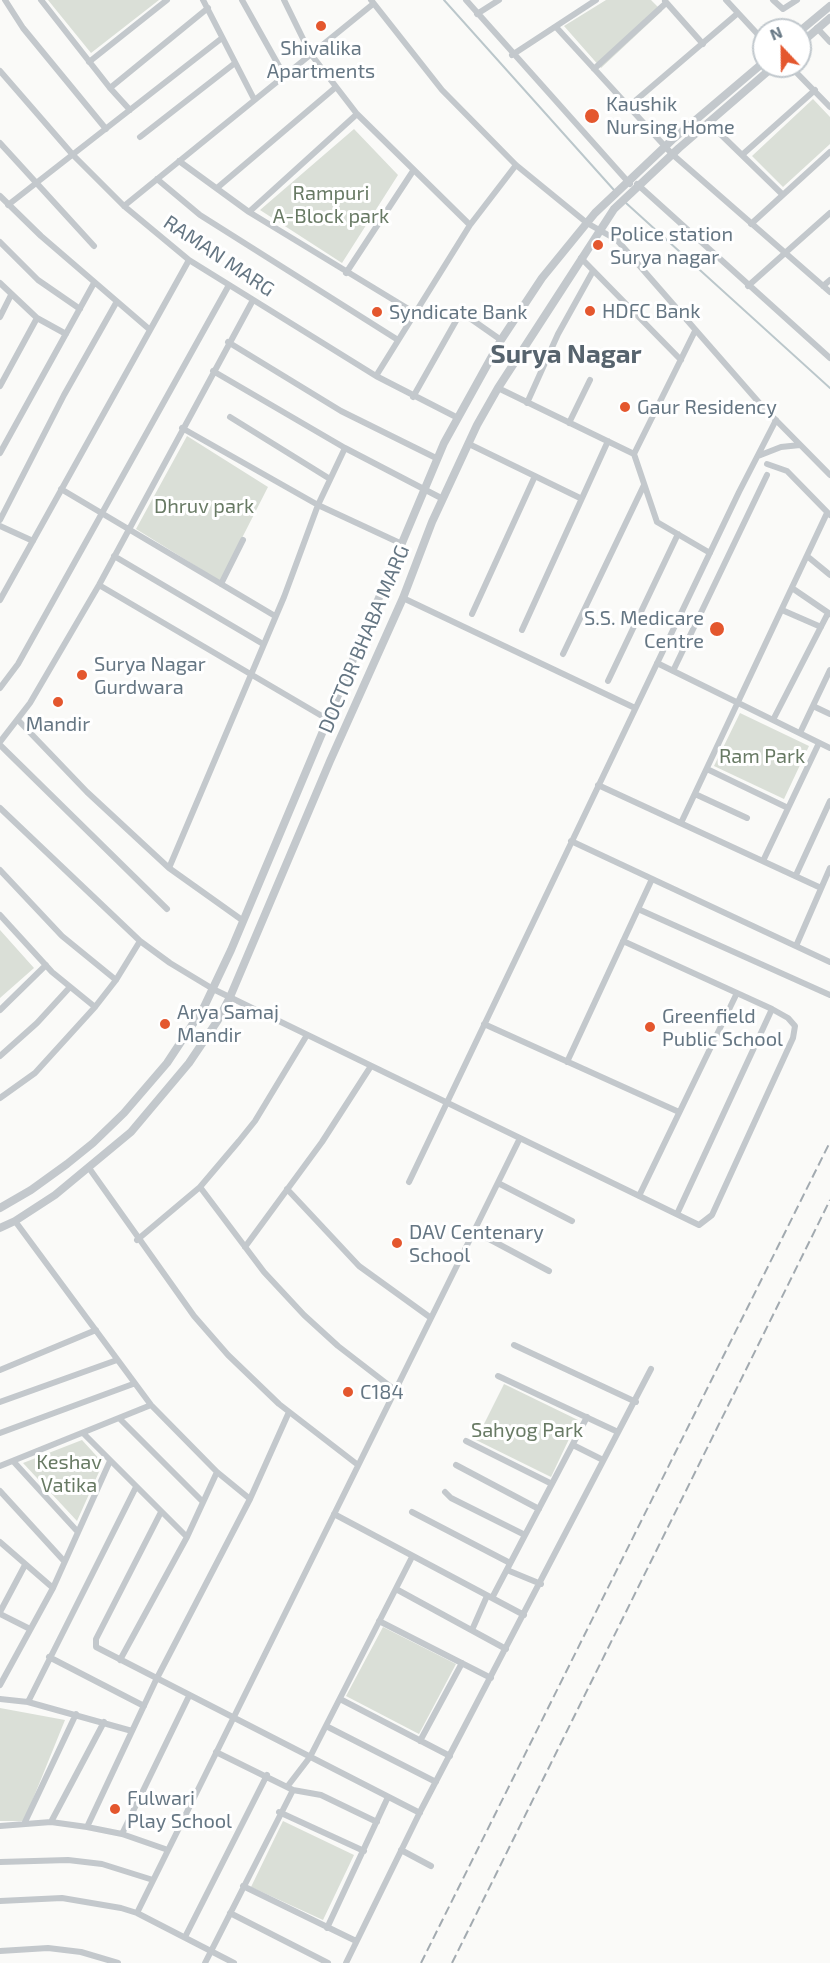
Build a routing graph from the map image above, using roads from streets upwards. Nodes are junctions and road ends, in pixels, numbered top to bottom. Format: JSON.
{"nodes":[{"id":1,"x":5,"y":0,"type":"edge"},
{"id":2,"x":41,"y":0,"type":"edge"},
{"id":3,"x":167,"y":0,"type":"edge"},
{"id":4,"x":203,"y":0,"type":"edge"},
{"id":5,"x":242,"y":0,"type":"edge"},
{"id":6,"x":284,"y":0,"type":"edge"},
{"id":7,"x":466,"y":0,"type":"edge"},
{"id":8,"x":499,"y":0,"type":"edge"},
{"id":9,"x":596,"y":0,"type":"edge"},
{"id":10,"x":726,"y":0,"type":"edge"},
{"id":11,"x":773,"y":0,"type":"edge"},
{"id":12,"x":797,"y":0,"type":"edge"},
{"id":13,"x":372,"y":2,"type":"edge"},
{"id":14,"x":665,"y":2,"type":"edge"},
{"id":15,"x":830,"y":6,"type":"edge"},
{"id":16,"x":208,"y":8,"type":"junction"},
{"id":17,"x":738,"y":13,"type":"junction"},
{"id":18,"x":477,"y":14,"type":"junction"},
{"id":19,"x":830,"y":18,"type":"edge"},
{"id":20,"x":812,"y":22,"type":"edge"},
{"id":21,"x":556,"y":27,"type":"junction"},
{"id":22,"x":752,"y":28,"type":"edge"},
{"id":23,"x":817,"y":28,"type":"junction"},
{"id":24,"x":812,"y":33,"type":"edge"},
{"id":25,"x":222,"y":38,"type":"junction"},
{"id":26,"x":830,"y":42,"type":"edge"},
{"id":27,"x":703,"y":44,"type":"junction"},
{"id":28,"x":310,"y":53,"type":"junction"},
{"id":29,"x":512,"y":55,"type":"junction"},
{"id":30,"x":89,"y":62,"type":"junction"},
{"id":31,"x":235,"y":63,"type":"junction"},
{"id":32,"x":594,"y":69,"type":"junction"},
{"id":33,"x":0,"y":71,"type":"edge"},
{"id":34,"x":752,"y":73,"type":"edge"},
{"id":35,"x":284,"y":75,"type":"junction"},
{"id":36,"x":760,"y":78,"type":"edge"},
{"id":37,"x":802,"y":78,"type":"edge"},
{"id":38,"x":336,"y":87,"type":"junction"},
{"id":39,"x":110,"y":88,"type":"junction"},
{"id":40,"x":815,"y":90,"type":"junction"},
{"id":41,"x":254,"y":99,"type":"junction"},
{"id":42,"x":628,"y":107,"type":"junction"},
{"id":43,"x":830,"y":107,"type":"edge"},
{"id":44,"x":130,"y":110,"type":"junction"},
{"id":45,"x":357,"y":114,"type":"junction"},
{"id":46,"x":708,"y":122,"type":"junction"},
{"id":47,"x":106,"y":129,"type":"junction"},
{"id":48,"x":140,"y":136,"type":"dead end"},
{"id":49,"x":0,"y":143,"type":"edge"},
{"id":50,"x":669,"y":151,"type":"junction"},
{"id":51,"x":830,"y":152,"type":"edge"},
{"id":52,"x":73,"y":155,"type":"junction"},
{"id":53,"x":742,"y":155,"type":"junction"},
{"id":54,"x":179,"y":161,"type":"junction"},
{"id":55,"x":516,"y":165,"type":"junction"},
{"id":56,"x":413,"y":171,"type":"junction"},
{"id":57,"x":157,"y":179,"type":"junction"},
{"id":58,"x":34,"y":183,"type":"junction"},
{"id":59,"x":631,"y":186,"type":"junction"},
{"id":60,"x":217,"y":188,"type":"junction"},
{"id":61,"x":783,"y":195,"type":"junction"},
{"id":62,"x":0,"y":196,"type":"edge"},
{"id":63,"x":8,"y":205,"type":"junction"},
{"id":64,"x":124,"y":206,"type":"junction"},
{"id":65,"x":249,"y":212,"type":"junction"},
{"id":66,"x":830,"y":213,"type":"edge"},
{"id":67,"x":586,"y":223,"type":"junction"},
{"id":68,"x":751,"y":224,"type":"junction"},
{"id":69,"x":470,"y":225,"type":"junction"},
{"id":70,"x":600,"y":230,"type":"junction"},
{"id":71,"x":0,"y":242,"type":"edge"},
{"id":72,"x":94,"y":246,"type":"dead end"},
{"id":73,"x":786,"y":254,"type":"junction"},
{"id":74,"x":580,"y":258,"type":"junction"},
{"id":75,"x":189,"y":260,"type":"junction"},
{"id":76,"x":593,"y":270,"type":"junction"},
{"id":77,"x":346,"y":273,"type":"junction"},
{"id":78,"x":830,"y":280,"type":"edge"},
{"id":79,"x":0,"y":283,"type":"edge"},
{"id":80,"x":94,"y":283,"type":"junction"},
{"id":81,"x":229,"y":285,"type":"junction"},
{"id":82,"x":748,"y":286,"type":"junction"},
{"id":83,"x":823,"y":286,"type":"junction"},
{"id":84,"x":830,"y":292,"type":"edge"},
{"id":85,"x":11,"y":295,"type":"junction"},
{"id":86,"x":253,"y":300,"type":"junction"},
{"id":87,"x":116,"y":303,"type":"junction"},
{"id":88,"x":80,"y":309,"type":"junction"},
{"id":89,"x":415,"y":313,"type":"junction"},
{"id":90,"x":0,"y":317,"type":"edge"},
{"id":91,"x":37,"y":318,"type":"junction"},
{"id":92,"x":150,"y":329,"type":"junction"},
{"id":93,"x":695,"y":331,"type":"junction"},
{"id":94,"x":66,"y":334,"type":"junction"},
{"id":95,"x":398,"y":340,"type":"junction"},
{"id":96,"x":501,"y":340,"type":"junction"},
{"id":97,"x":228,"y":342,"type":"junction"},
{"id":98,"x":830,"y":358,"type":"edge"},
{"id":99,"x":681,"y":360,"type":"junction"},
{"id":100,"x":213,"y":371,"type":"junction"},
{"id":101,"x":376,"y":376,"type":"junction"},
{"id":102,"x":590,"y":380,"type":"dead end"},
{"id":103,"x":0,"y":386,"type":"edge"},
{"id":104,"x":498,"y":388,"type":"junction"},
{"id":105,"x":413,"y":397,"type":"junction"},
{"id":106,"x":527,"y":403,"type":"junction"},
{"id":107,"x":230,"y":417,"type":"dead end"},
{"id":108,"x":458,"y":417,"type":"junction"},
{"id":109,"x":776,"y":420,"type":"junction"},
{"id":110,"x":569,"y":423,"type":"junction"},
{"id":111,"x":182,"y":428,"type":"junction"},
{"id":112,"x":608,"y":441,"type":"junction"},
{"id":113,"x":469,"y":444,"type":"junction"},
{"id":114,"x":800,"y":445,"type":"junction"},
{"id":115,"x":345,"y":448,"type":"junction"},
{"id":116,"x":0,"y":453,"type":"edge"},
{"id":117,"x":634,"y":454,"type":"junction"},
{"id":118,"x":758,"y":456,"type":"junction"},
{"id":119,"x":438,"y":459,"type":"junction"},
{"id":120,"x":766,"y":464,"type":"dead end"},
{"id":121,"x":767,"y":475,"type":"dead end"},
{"id":122,"x":830,"y":475,"type":"edge"},
{"id":123,"x":535,"y":476,"type":"junction"},
{"id":124,"x":330,"y":479,"type":"junction"},
{"id":125,"x":644,"y":484,"type":"junction"},
{"id":126,"x":61,"y":489,"type":"junction"},
{"id":127,"x":425,"y":490,"type":"junction"},
{"id":128,"x":580,"y":498,"type":"junction"},
{"id":129,"x":443,"y":500,"type":"junction"},
{"id":130,"x":318,"y":505,"type":"junction"},
{"id":131,"x":829,"y":514,"type":"edge"},
{"id":132,"x":103,"y":515,"type":"junction"},
{"id":133,"x":0,"y":520,"type":"edge"},
{"id":134,"x":0,"y":526,"type":"edge"},
{"id":135,"x":130,"y":530,"type":"junction"},
{"id":136,"x":678,"y":534,"type":"junction"},
{"id":137,"x":243,"y":540,"type":"dead end"},
{"id":138,"x":33,"y":541,"type":"junction"},
{"id":139,"x":402,"y":544,"type":"junction"},
{"id":140,"x":710,"y":553,"type":"junction"},
{"id":141,"x":114,"y":556,"type":"junction"},
{"id":142,"x":807,"y":556,"type":"junction"},
{"id":143,"x":830,"y":574,"type":"edge"},
{"id":144,"x":221,"y":584,"type":"junction"},
{"id":145,"x":99,"y":585,"type":"junction"},
{"id":146,"x":792,"y":588,"type":"junction"},
{"id":147,"x":403,"y":598,"type":"junction"},
{"id":148,"x":0,"y":600,"type":"edge"},
{"id":149,"x":782,"y":610,"type":"junction"},
{"id":150,"x":472,"y":614,"type":"dead end"},
{"id":151,"x":829,"y":614,"type":"edge"},
{"id":152,"x":275,"y":616,"type":"junction"},
{"id":153,"x":821,"y":627,"type":"junction"},
{"id":154,"x":522,"y":630,"type":"dead end"},
{"id":155,"x":263,"y":644,"type":"junction"},
{"id":156,"x":563,"y":654,"type":"dead end"},
{"id":157,"x":657,"y":663,"type":"junction"},
{"id":158,"x":830,"y":670,"type":"edge"},
{"id":159,"x":673,"y":671,"type":"junction"},
{"id":160,"x":252,"y":672,"type":"junction"},
{"id":161,"x":608,"y":681,"type":"dead end"},
{"id":162,"x":828,"y":681,"type":"edge"},
{"id":163,"x":0,"y":688,"type":"edge"},
{"id":164,"x":738,"y":703,"type":"junction"},
{"id":165,"x":813,"y":706,"type":"junction"},
{"id":166,"x":635,"y":708,"type":"junction"},
{"id":167,"x":830,"y":714,"type":"edge"},
{"id":168,"x":327,"y":719,"type":"junction"},
{"id":169,"x":18,"y":720,"type":"junction"},
{"id":170,"x":773,"y":720,"type":"junction"},
{"id":171,"x":800,"y":734,"type":"junction"},
{"id":172,"x":819,"y":743,"type":"junction"},
{"id":173,"x":0,"y":744,"type":"edge"},
{"id":174,"x":830,"y":748,"type":"edge"},
{"id":175,"x":707,"y":769,"type":"junction"},
{"id":176,"x":598,"y":785,"type":"junction"},
{"id":177,"x":695,"y":794,"type":"junction"},
{"id":178,"x":830,"y":801,"type":"edge"},
{"id":179,"x":0,"y":808,"type":"edge"},
{"id":180,"x":788,"y":808,"type":"junction"},
{"id":181,"x":747,"y":819,"type":"dead end"},
{"id":182,"x":681,"y":823,"type":"junction"},
{"id":183,"x":571,"y":841,"type":"junction"},
{"id":184,"x":764,"y":861,"type":"junction"},
{"id":185,"x":169,"y":868,"type":"junction"},
{"id":186,"x":830,"y":868,"type":"edge"},
{"id":187,"x":0,"y":870,"type":"edge"},
{"id":188,"x":796,"y":875,"type":"junction"},
{"id":189,"x":652,"y":879,"type":"junction"},
{"id":190,"x":821,"y":888,"type":"junction"},
{"id":191,"x":167,"y":909,"type":"dead end"},
{"id":192,"x":638,"y":909,"type":"junction"},
{"id":193,"x":0,"y":915,"type":"edge"},
{"id":194,"x":242,"y":920,"type":"junction"},
{"id":195,"x":140,"y":941,"type":"junction"},
{"id":196,"x":623,"y":941,"type":"junction"},
{"id":197,"x":796,"y":946,"type":"junction"},
{"id":198,"x":830,"y":962,"type":"edge"},
{"id":199,"x":46,"y":965,"type":"junction"},
{"id":200,"x":116,"y":980,"type":"junction"},
{"id":201,"x":70,"y":987,"type":"junction"},
{"id":202,"x":213,"y":989,"type":"junction"},
{"id":203,"x":736,"y":995,"type":"junction"},
{"id":204,"x":830,"y":995,"type":"edge"},
{"id":205,"x":230,"y":997,"type":"junction"},
{"id":206,"x":95,"y":1007,"type":"junction"},
{"id":207,"x":0,"y":1010,"type":"edge"},
{"id":208,"x":772,"y":1010,"type":"junction"},
{"id":209,"x":484,"y":1024,"type":"junction"},
{"id":210,"x":307,"y":1035,"type":"junction"},
{"id":211,"x":0,"y":1056,"type":"edge"},
{"id":212,"x":567,"y":1062,"type":"junction"},
{"id":213,"x":371,"y":1066,"type":"junction"},
{"id":214,"x":0,"y":1098,"type":"edge"},
{"id":215,"x":447,"y":1103,"type":"junction"},
{"id":216,"x":679,"y":1112,"type":"junction"},
{"id":217,"x":520,"y":1138,"type":"junction"},
{"id":218,"x":89,"y":1168,"type":"junction"},
{"id":219,"x":409,"y":1182,"type":"dead end"},
{"id":220,"x":498,"y":1183,"type":"junction"},
{"id":221,"x":200,"y":1186,"type":"junction"},
{"id":222,"x":288,"y":1189,"type":"junction"},
{"id":223,"x":639,"y":1196,"type":"junction"},
{"id":224,"x":0,"y":1208,"type":"edge"},
{"id":225,"x":676,"y":1214,"type":"junction"},
{"id":226,"x":15,"y":1221,"type":"junction"},
{"id":227,"x":572,"y":1221,"type":"dead end"},
{"id":228,"x":0,"y":1228,"type":"edge"},
{"id":229,"x":474,"y":1231,"type":"junction"},
{"id":230,"x":137,"y":1240,"type":"junction"},
{"id":231,"x":245,"y":1247,"type":"junction"},
{"id":232,"x":549,"y":1272,"type":"dead end"},
{"id":233,"x":431,"y":1318,"type":"junction"},
{"id":234,"x":96,"y":1330,"type":"junction"},
{"id":235,"x":514,"y":1345,"type":"dead end"},
{"id":236,"x":117,"y":1360,"type":"junction"},
{"id":237,"x":651,"y":1369,"type":"dead end"},
{"id":238,"x":0,"y":1370,"type":"edge"},
{"id":239,"x":498,"y":1376,"type":"dead end"},
{"id":240,"x":133,"y":1384,"type":"junction"},
{"id":241,"x":396,"y":1390,"type":"junction"},
{"id":242,"x":0,"y":1402,"type":"edge"},
{"id":243,"x":636,"y":1402,"type":"junction"},
{"id":244,"x":151,"y":1405,"type":"junction"},
{"id":245,"x":289,"y":1412,"type":"junction"},
{"id":246,"x":587,"y":1417,"type":"junction"},
{"id":247,"x":120,"y":1419,"type":"junction"},
{"id":248,"x":618,"y":1432,"type":"junction"},
{"id":249,"x":0,"y":1433,"type":"edge"},
{"id":250,"x":84,"y":1434,"type":"junction"},
{"id":251,"x":466,"y":1441,"type":"dead end"},
{"id":252,"x":573,"y":1444,"type":"junction"},
{"id":253,"x":603,"y":1460,"type":"junction"},
{"id":254,"x":13,"y":1461,"type":"junction"},
{"id":255,"x":110,"y":1461,"type":"junction"},
{"id":256,"x":358,"y":1465,"type":"junction"},
{"id":257,"x":456,"y":1465,"type":"dead end"},
{"id":258,"x":0,"y":1466,"type":"edge"},
{"id":259,"x":217,"y":1472,"type":"junction"},
{"id":260,"x":552,"y":1484,"type":"junction"},
{"id":261,"x":136,"y":1487,"type":"junction"},
{"id":262,"x":0,"y":1491,"type":"edge"},
{"id":263,"x":445,"y":1492,"type":"dead end"},
{"id":264,"x":249,"y":1499,"type":"junction"},
{"id":265,"x":203,"y":1502,"type":"junction"},
{"id":266,"x":539,"y":1509,"type":"junction"},
{"id":267,"x":161,"y":1512,"type":"junction"},
{"id":268,"x":412,"y":1512,"type":"dead end"},
{"id":269,"x":334,"y":1514,"type":"junction"},
{"id":270,"x":77,"y":1531,"type":"junction"},
{"id":271,"x":525,"y":1535,"type":"junction"},
{"id":272,"x":187,"y":1537,"type":"junction"},
{"id":273,"x":0,"y":1542,"type":"edge"},
{"id":274,"x":412,"y":1557,"type":"junction"},
{"id":275,"x":64,"y":1561,"type":"junction"},
{"id":276,"x":510,"y":1563,"type":"junction"},
{"id":277,"x":25,"y":1565,"type":"junction"},
{"id":278,"x":507,"y":1570,"type":"junction"},
{"id":279,"x":541,"y":1584,"type":"junction"},
{"id":280,"x":53,"y":1588,"type":"junction"},
{"id":281,"x":396,"y":1589,"type":"junction"},
{"id":282,"x":489,"y":1597,"type":"junction"},
{"id":283,"x":0,"y":1613,"type":"edge"},
{"id":284,"x":524,"y":1615,"type":"junction"},
{"id":285,"x":379,"y":1621,"type":"junction"},
{"id":286,"x":30,"y":1629,"type":"junction"},
{"id":287,"x":472,"y":1630,"type":"junction"},
{"id":288,"x":506,"y":1649,"type":"junction"},
{"id":289,"x":49,"y":1657,"type":"junction"},
{"id":290,"x":120,"y":1660,"type":"junction"},
{"id":291,"x":462,"y":1663,"type":"junction"},
{"id":292,"x":491,"y":1678,"type":"junction"},
{"id":293,"x":156,"y":1680,"type":"junction"},
{"id":294,"x":0,"y":1685,"type":"edge"},
{"id":295,"x":189,"y":1696,"type":"junction"},
{"id":296,"x":0,"y":1699,"type":"edge"},
{"id":297,"x":340,"y":1699,"type":"junction"},
{"id":298,"x":27,"y":1702,"type":"junction"},
{"id":299,"x":144,"y":1706,"type":"junction"},
{"id":300,"x":76,"y":1714,"type":"junction"},
{"id":301,"x":234,"y":1717,"type":"junction"},
{"id":302,"x":104,"y":1722,"type":"junction"},
{"id":303,"x":326,"y":1726,"type":"junction"},
{"id":304,"x":132,"y":1731,"type":"junction"},
{"id":305,"x":420,"y":1741,"type":"junction"},
{"id":306,"x":216,"y":1752,"type":"junction"},
{"id":307,"x":310,"y":1756,"type":"junction"},
{"id":308,"x":450,"y":1756,"type":"junction"},
{"id":309,"x":267,"y":1775,"type":"junction"},
{"id":310,"x":436,"y":1782,"type":"junction"},
{"id":311,"x":290,"y":1788,"type":"junction"},
{"id":312,"x":388,"y":1797,"type":"junction"},
{"id":313,"x":279,"y":1812,"type":"junction"},
{"id":314,"x":420,"y":1813,"type":"junction"},
{"id":315,"x":25,"y":1822,"type":"junction"},
{"id":316,"x":51,"y":1822,"type":"junction"},
{"id":317,"x":377,"y":1822,"type":"junction"},
{"id":318,"x":0,"y":1826,"type":"edge"},
{"id":319,"x":87,"y":1827,"type":"junction"},
{"id":320,"x":122,"y":1834,"type":"junction"},
{"id":321,"x":168,"y":1850,"type":"junction"},
{"id":322,"x":401,"y":1850,"type":"junction"},
{"id":323,"x":364,"y":1851,"type":"junction"},
{"id":324,"x":0,"y":1862,"type":"edge"},
{"id":325,"x":431,"y":1866,"type":"dead end"},
{"id":326,"x":153,"y":1880,"type":"junction"},
{"id":327,"x":243,"y":1886,"type":"junction"},
{"id":328,"x":0,"y":1901,"type":"edge"},
{"id":329,"x":137,"y":1913,"type":"junction"},
{"id":330,"x":230,"y":1913,"type":"junction"},
{"id":331,"x":327,"y":1928,"type":"junction"},
{"id":332,"x":184,"y":1937,"type":"junction"},
{"id":333,"x":356,"y":1941,"type":"junction"},
{"id":334,"x":0,"y":1951,"type":"edge"},
{"id":335,"x":211,"y":1951,"type":"junction"},
{"id":336,"x":118,"y":1963,"type":"edge"},
{"id":337,"x":205,"y":1963,"type":"edge"},
{"id":338,"x":234,"y":1963,"type":"edge"},
{"id":339,"x":328,"y":1963,"type":"edge"},
{"id":340,"x":346,"y":1963,"type":"edge"}],
"edges":[{"from":1,"to":47,"type":"street"},
{"from":2,"to":30,"type":"street"},
{"from":3,"to":30,"type":"street"},
{"from":4,"to":16,"type":"street"},
{"from":5,"to":35,"type":"street"},
{"from":6,"to":28,"type":"street"},
{"from":7,"to":18,"type":"street"},
{"from":8,"to":18,"type":"street"},
{"from":9,"to":21,"type":"street"},
{"from":10,"to":17,"type":"street"},
{"from":11,"to":12,"type":"street"},
{"from":13,"to":28,"type":"street"},
{"from":13,"to":55,"type":"street"},
{"from":14,"to":27,"type":"street"},
{"from":14,"to":32,"type":"street"},
{"from":15,"to":20,"type":"street"},
{"from":16,"to":25,"type":"street"},
{"from":16,"to":39,"type":"street"},
{"from":17,"to":22,"type":"street"},
{"from":17,"to":27,"type":"street"},
{"from":18,"to":29,"type":"street"},
{"from":19,"to":23,"type":"street"},
{"from":21,"to":29,"type":"street"},
{"from":21,"to":32,"type":"street"},
{"from":23,"to":24,"type":"street"},
{"from":23,"to":26,"type":"street"},
{"from":25,"to":31,"type":"street"},
{"from":25,"to":44,"type":"street"},
{"from":27,"to":42,"type":"street"},
{"from":28,"to":35,"type":"street"},
{"from":28,"to":38,"type":"street"},
{"from":29,"to":59,"type":"street"},
{"from":30,"to":39,"type":"street"},
{"from":31,"to":41,"type":"street"},
{"from":31,"to":48,"type":"street"},
{"from":32,"to":42,"type":"street"},
{"from":33,"to":52,"type":"street","name":"RAMAN MARG"},
{"from":34,"to":50,"type":"street","name":"DOCTOR BHABA MARG"},
{"from":35,"to":41,"type":"street"},
{"from":36,"to":46,"type":"street","name":"DOCTOR BHABA MARG"},
{"from":37,"to":40,"type":"street"},
{"from":38,"to":45,"type":"street"},
{"from":38,"to":60,"type":"street"},
{"from":39,"to":44,"type":"street"},
{"from":40,"to":43,"type":"street"},
{"from":40,"to":53,"type":"street"},
{"from":41,"to":54,"type":"street"},
{"from":42,"to":50,"type":"street"},
{"from":44,"to":47,"type":"street"},
{"from":45,"to":56,"type":"street"},
{"from":45,"to":65,"type":"street"},
{"from":46,"to":50,"type":"street","name":"DOCTOR BHABA MARG"},
{"from":46,"to":53,"type":"street"},
{"from":47,"to":52,"type":"street"},
{"from":49,"to":58,"type":"street"},
{"from":50,"to":59,"type":"street","name":"DOCTOR BHABA MARG"},
{"from":50,"to":68,"type":"street"},
{"from":51,"to":61,"type":"street"},
{"from":52,"to":58,"type":"street"},
{"from":52,"to":64,"type":"street","name":"RAMAN MARG"},
{"from":53,"to":61,"type":"street"},
{"from":54,"to":57,"type":"street"},
{"from":54,"to":60,"type":"street"},
{"from":55,"to":67,"type":"street"},
{"from":55,"to":69,"type":"street"},
{"from":56,"to":69,"type":"street"},
{"from":56,"to":77,"type":"street"},
{"from":57,"to":64,"type":"street"},
{"from":57,"to":95,"type":"street"},
{"from":58,"to":63,"type":"street"},
{"from":58,"to":72,"type":"street"},
{"from":59,"to":67,"type":"street","name":"DOCTOR BHABA MARG"},
{"from":59,"to":70,"type":"street","name":"DOCTOR BHABA MARG"},
{"from":59,"to":82,"type":"street"},
{"from":60,"to":65,"type":"street"},
{"from":61,"to":68,"type":"street"},
{"from":62,"to":63,"type":"street"},
{"from":63,"to":80,"type":"street"},
{"from":64,"to":75,"type":"street","name":"RAMAN MARG"},
{"from":65,"to":77,"type":"street"},
{"from":66,"to":73,"type":"street"},
{"from":67,"to":70,"type":"street"},
{"from":67,"to":96,"type":"street","name":"DOCTOR BHABA MARG"},
{"from":68,"to":73,"type":"street"},
{"from":69,"to":89,"type":"street"},
{"from":70,"to":74,"type":"street","name":"DOCTOR BHABA MARG"},
{"from":70,"to":93,"type":"street"},
{"from":71,"to":88,"type":"street"},
{"from":73,"to":82,"type":"street"},
{"from":73,"to":83,"type":"street"},
{"from":74,"to":76,"type":"street"},
{"from":74,"to":104,"type":"street","name":"DOCTOR BHABA MARG"},
{"from":75,"to":81,"type":"street","name":"RAMAN MARG"},
{"from":75,"to":92,"type":"street"},
{"from":76,"to":99,"type":"street"},
{"from":76,"to":106,"type":"street"},
{"from":77,"to":89,"type":"street"},
{"from":78,"to":83,"type":"street"},
{"from":79,"to":85,"type":"street"},
{"from":80,"to":87,"type":"street"},
{"from":80,"to":88,"type":"street"},
{"from":81,"to":86,"type":"street","name":"RAMAN MARG"},
{"from":81,"to":132,"type":"street"},
{"from":82,"to":98,"type":"street"},
{"from":83,"to":84,"type":"street"},
{"from":85,"to":90,"type":"street"},
{"from":85,"to":91,"type":"street"},
{"from":86,"to":97,"type":"street"},
{"from":86,"to":101,"type":"street","name":"RAMAN MARG"},
{"from":87,"to":92,"type":"street"},
{"from":87,"to":133,"type":"street"},
{"from":88,"to":94,"type":"street"},
{"from":89,"to":95,"type":"street"},
{"from":91,"to":94,"type":"street"},
{"from":91,"to":103,"type":"street"},
{"from":92,"to":126,"type":"street"},
{"from":93,"to":99,"type":"street"},
{"from":93,"to":109,"type":"street"},
{"from":94,"to":116,"type":"street"},
{"from":95,"to":101,"type":"street"},
{"from":96,"to":105,"type":"street"},
{"from":96,"to":108,"type":"street","name":"DOCTOR BHABA MARG"},
{"from":97,"to":100,"type":"street"},
{"from":97,"to":119,"type":"street"},
{"from":99,"to":117,"type":"street"},
{"from":100,"to":111,"type":"street"},
{"from":100,"to":115,"type":"street"},
{"from":101,"to":105,"type":"street","name":"RAMAN MARG"},
{"from":102,"to":110,"type":"street"},
{"from":104,"to":106,"type":"street"},
{"from":104,"to":113,"type":"street","name":"DOCTOR BHABA MARG"},
{"from":105,"to":108,"type":"street","name":"RAMAN MARG"},
{"from":106,"to":110,"type":"street"},
{"from":107,"to":124,"type":"street"},
{"from":108,"to":119,"type":"street","name":"DOCTOR BHABA MARG"},
{"from":109,"to":114,"type":"street"},
{"from":109,"to":118,"type":"street"},
{"from":110,"to":112,"type":"street"},
{"from":111,"to":130,"type":"street"},
{"from":111,"to":135,"type":"street"},
{"from":112,"to":117,"type":"street"},
{"from":112,"to":128,"type":"street"},
{"from":113,"to":123,"type":"street"},
{"from":113,"to":129,"type":"street","name":"DOCTOR BHABA MARG"},
{"from":114,"to":118,"type":"street"},
{"from":114,"to":122,"type":"street"},
{"from":115,"to":124,"type":"street"},
{"from":115,"to":127,"type":"street"},
{"from":117,"to":125,"type":"street"},
{"from":118,"to":140,"type":"street"},
{"from":119,"to":127,"type":"street","name":"DOCTOR BHABA MARG"},
{"from":120,"to":131,"type":"street"},
{"from":121,"to":159,"type":"street"},
{"from":123,"to":128,"type":"street"},
{"from":123,"to":150,"type":"street"},
{"from":124,"to":130,"type":"street"},
{"from":125,"to":136,"type":"street"},
{"from":125,"to":156,"type":"street"},
{"from":126,"to":132,"type":"street"},
{"from":126,"to":138,"type":"street"},
{"from":127,"to":129,"type":"street"},
{"from":127,"to":139,"type":"street","name":"DOCTOR BHABA MARG"},
{"from":128,"to":154,"type":"street"},
{"from":129,"to":147,"type":"street","name":"DOCTOR BHABA MARG"},
{"from":130,"to":139,"type":"street"},
{"from":130,"to":152,"type":"street"},
{"from":131,"to":142,"type":"street"},
{"from":132,"to":135,"type":"street"},
{"from":132,"to":163,"type":"street"},
{"from":134,"to":138,"type":"street"},
{"from":135,"to":141,"type":"street"},
{"from":135,"to":144,"type":"street"},
{"from":136,"to":140,"type":"street"},
{"from":136,"to":161,"type":"street"},
{"from":137,"to":144,"type":"street"},
{"from":138,"to":148,"type":"street"},
{"from":139,"to":168,"type":"street","name":"DOCTOR BHABA MARG"},
{"from":140,"to":157,"type":"street"},
{"from":141,"to":145,"type":"street"},
{"from":141,"to":155,"type":"street"},
{"from":142,"to":143,"type":"street"},
{"from":142,"to":146,"type":"street"},
{"from":144,"to":152,"type":"street"},
{"from":145,"to":160,"type":"street"},
{"from":145,"to":169,"type":"street"},
{"from":146,"to":149,"type":"street"},
{"from":146,"to":151,"type":"street"},
{"from":147,"to":166,"type":"street"},
{"from":147,"to":205,"type":"street","name":"DOCTOR BHABA MARG"},
{"from":149,"to":153,"type":"street"},
{"from":149,"to":164,"type":"street"},
{"from":151,"to":153,"type":"street"},
{"from":152,"to":155,"type":"street"},
{"from":153,"to":170,"type":"street"},
{"from":155,"to":160,"type":"street"},
{"from":157,"to":159,"type":"street"},
{"from":157,"to":166,"type":"street"},
{"from":158,"to":162,"type":"street"},
{"from":159,"to":164,"type":"street"},
{"from":160,"to":168,"type":"street"},
{"from":160,"to":185,"type":"street"},
{"from":162,"to":165,"type":"street"},
{"from":164,"to":170,"type":"street"},
{"from":164,"to":175,"type":"street"},
{"from":165,"to":167,"type":"street"},
{"from":165,"to":171,"type":"street"},
{"from":166,"to":176,"type":"street"},
{"from":168,"to":194,"type":"street","name":"DOCTOR BHABA MARG"},
{"from":169,"to":173,"type":"street"},
{"from":169,"to":185,"type":"street"},
{"from":170,"to":171,"type":"street"},
{"from":171,"to":172,"type":"street"},
{"from":172,"to":174,"type":"street"},
{"from":172,"to":180,"type":"street"},
{"from":173,"to":191,"type":"street"},
{"from":175,"to":177,"type":"street"},
{"from":175,"to":180,"type":"street"},
{"from":176,"to":182,"type":"street"},
{"from":176,"to":183,"type":"street"},
{"from":177,"to":181,"type":"street"},
{"from":177,"to":182,"type":"street"},
{"from":178,"to":188,"type":"street"},
{"from":179,"to":195,"type":"street"},
{"from":180,"to":184,"type":"street"},
{"from":182,"to":184,"type":"street"},
{"from":183,"to":189,"type":"street"},
{"from":183,"to":209,"type":"street"},
{"from":184,"to":188,"type":"street"},
{"from":185,"to":194,"type":"street"},
{"from":186,"to":190,"type":"street"},
{"from":187,"to":200,"type":"street"},
{"from":188,"to":190,"type":"street"},
{"from":189,"to":192,"type":"street"},
{"from":189,"to":197,"type":"street"},
{"from":190,"to":197,"type":"street"},
{"from":192,"to":196,"type":"street"},
{"from":192,"to":204,"type":"street"},
{"from":193,"to":199,"type":"street"},
{"from":194,"to":202,"type":"street","name":"DOCTOR BHABA MARG"},
{"from":195,"to":200,"type":"street"},
{"from":195,"to":202,"type":"street"},
{"from":196,"to":203,"type":"street"},
{"from":196,"to":212,"type":"street"},
{"from":197,"to":198,"type":"street"},
{"from":199,"to":201,"type":"street"},
{"from":199,"to":207,"type":"street"},
{"from":200,"to":206,"type":"street"},
{"from":201,"to":206,"type":"street"},
{"from":201,"to":211,"type":"street"},
{"from":202,"to":205,"type":"street"},
{"from":202,"to":224,"type":"street","name":"DOCTOR BHABA MARG"},
{"from":203,"to":208,"type":"street"},
{"from":203,"to":216,"type":"street"},
{"from":205,"to":210,"type":"street"},
{"from":205,"to":218,"type":"street","name":"DOCTOR BHABA MARG"},
{"from":206,"to":214,"type":"street"},
{"from":208,"to":225,"type":"street"},
{"from":208,"to":225,"type":"street"},
{"from":209,"to":212,"type":"street"},
{"from":209,"to":215,"type":"street"},
{"from":210,"to":213,"type":"street"},
{"from":210,"to":221,"type":"street"},
{"from":212,"to":216,"type":"street"},
{"from":213,"to":215,"type":"street"},
{"from":213,"to":222,"type":"street"},
{"from":215,"to":217,"type":"street"},
{"from":215,"to":219,"type":"street"},
{"from":216,"to":223,"type":"street"},
{"from":217,"to":220,"type":"street"},
{"from":217,"to":223,"type":"street"},
{"from":218,"to":226,"type":"street","name":"DOCTOR BHABA MARG"},
{"from":218,"to":230,"type":"street"},
{"from":220,"to":227,"type":"street"},
{"from":220,"to":229,"type":"street"},
{"from":221,"to":230,"type":"street"},
{"from":221,"to":231,"type":"street"},
{"from":222,"to":231,"type":"street"},
{"from":222,"to":233,"type":"street"},
{"from":223,"to":225,"type":"street"},
{"from":226,"to":228,"type":"street","name":"DOCTOR BHABA MARG"},
{"from":226,"to":234,"type":"street"},
{"from":229,"to":232,"type":"street"},
{"from":229,"to":233,"type":"street"},
{"from":230,"to":245,"type":"street"},
{"from":231,"to":241,"type":"street"},
{"from":233,"to":241,"type":"street"},
{"from":234,"to":236,"type":"street"},
{"from":234,"to":238,"type":"street"},
{"from":235,"to":243,"type":"street"},
{"from":236,"to":240,"type":"street"},
{"from":236,"to":242,"type":"street"},
{"from":237,"to":243,"type":"street"},
{"from":239,"to":246,"type":"street"},
{"from":240,"to":244,"type":"street"},
{"from":240,"to":249,"type":"street"},
{"from":241,"to":256,"type":"street"},
{"from":243,"to":248,"type":"street"},
{"from":244,"to":247,"type":"street"},
{"from":244,"to":259,"type":"street"},
{"from":245,"to":256,"type":"street"},
{"from":245,"to":264,"type":"street"},
{"from":246,"to":248,"type":"street"},
{"from":246,"to":252,"type":"street"},
{"from":247,"to":250,"type":"street"},
{"from":247,"to":265,"type":"street"},
{"from":248,"to":253,"type":"street"},
{"from":250,"to":254,"type":"street"},
{"from":250,"to":255,"type":"street"},
{"from":251,"to":260,"type":"street"},
{"from":252,"to":253,"type":"street"},
{"from":252,"to":260,"type":"street"},
{"from":253,"to":279,"type":"street"},
{"from":254,"to":258,"type":"street"},
{"from":254,"to":270,"type":"street"},
{"from":255,"to":261,"type":"street"},
{"from":255,"to":270,"type":"street"},
{"from":256,"to":269,"type":"street"},
{"from":257,"to":266,"type":"street"},
{"from":259,"to":264,"type":"street"},
{"from":259,"to":265,"type":"street"},
{"from":260,"to":266,"type":"street"},
{"from":261,"to":267,"type":"street"},
{"from":261,"to":289,"type":"street"},
{"from":262,"to":275,"type":"street"},
{"from":263,"to":271,"type":"street"},
{"from":264,"to":293,"type":"street"},
{"from":265,"to":272,"type":"street"},
{"from":266,"to":271,"type":"street"},
{"from":267,"to":272,"type":"street"},
{"from":267,"to":290,"type":"street"},
{"from":268,"to":276,"type":"street"},
{"from":269,"to":274,"type":"street"},
{"from":269,"to":301,"type":"street"},
{"from":270,"to":275,"type":"street"},
{"from":271,"to":276,"type":"street"},
{"from":272,"to":290,"type":"street"},
{"from":273,"to":277,"type":"street"},
{"from":274,"to":281,"type":"street"},
{"from":274,"to":282,"type":"street"},
{"from":275,"to":280,"type":"street"},
{"from":276,"to":278,"type":"street"},
{"from":277,"to":280,"type":"street"},
{"from":277,"to":283,"type":"street"},
{"from":278,"to":279,"type":"street"},
{"from":278,"to":282,"type":"street"},
{"from":279,"to":284,"type":"street"},
{"from":280,"to":286,"type":"street"},
{"from":281,"to":285,"type":"street"},
{"from":281,"to":287,"type":"street"},
{"from":282,"to":284,"type":"street"},
{"from":282,"to":287,"type":"street"},
{"from":283,"to":286,"type":"street"},
{"from":284,"to":288,"type":"street"},
{"from":285,"to":291,"type":"street"},
{"from":285,"to":297,"type":"street"},
{"from":286,"to":294,"type":"street"},
{"from":287,"to":288,"type":"street"},
{"from":288,"to":292,"type":"street"},
{"from":289,"to":298,"type":"street"},
{"from":289,"to":299,"type":"street"},
{"from":290,"to":293,"type":"street"},
{"from":291,"to":292,"type":"street"},
{"from":291,"to":305,"type":"street"},
{"from":292,"to":308,"type":"street"},
{"from":293,"to":295,"type":"street"},
{"from":293,"to":299,"type":"street"},
{"from":295,"to":301,"type":"street"},
{"from":295,"to":320,"type":"street"},
{"from":296,"to":298,"type":"street"},
{"from":297,"to":303,"type":"street"},
{"from":297,"to":305,"type":"street"},
{"from":298,"to":300,"type":"street"},
{"from":299,"to":304,"type":"street"},
{"from":300,"to":302,"type":"street"},
{"from":300,"to":315,"type":"street"},
{"from":301,"to":306,"type":"street"},
{"from":301,"to":307,"type":"street"},
{"from":302,"to":304,"type":"street"},
{"from":302,"to":316,"type":"street"},
{"from":303,"to":307,"type":"street"},
{"from":303,"to":310,"type":"street"},
{"from":304,"to":319,"type":"street"},
{"from":305,"to":308,"type":"street"},
{"from":306,"to":309,"type":"street"},
{"from":306,"to":321,"type":"street"},
{"from":307,"to":311,"type":"street"},
{"from":307,"to":312,"type":"street"},
{"from":308,"to":310,"type":"street"},
{"from":309,"to":311,"type":"street"},
{"from":309,"to":332,"type":"street"},
{"from":310,"to":314,"type":"street"},
{"from":311,"to":313,"type":"street"},
{"from":311,"to":317,"type":"street"},
{"from":312,"to":314,"type":"street"},
{"from":312,"to":317,"type":"street"},
{"from":313,"to":323,"type":"street"},
{"from":313,"to":327,"type":"street"},
{"from":314,"to":322,"type":"street"},
{"from":315,"to":316,"type":"street"},
{"from":315,"to":318,"type":"street"},
{"from":316,"to":319,"type":"street"},
{"from":317,"to":323,"type":"street"},
{"from":319,"to":320,"type":"street"},
{"from":320,"to":321,"type":"street"},
{"from":321,"to":326,"type":"street"},
{"from":322,"to":325,"type":"street"},
{"from":322,"to":333,"type":"street"},
{"from":323,"to":331,"type":"street"},
{"from":324,"to":326,"type":"street"},
{"from":326,"to":329,"type":"street"},
{"from":327,"to":330,"type":"street"},
{"from":327,"to":331,"type":"street"},
{"from":328,"to":329,"type":"street"},
{"from":329,"to":332,"type":"street"},
{"from":330,"to":335,"type":"street"},
{"from":330,"to":339,"type":"street"},
{"from":331,"to":333,"type":"street"},
{"from":332,"to":335,"type":"street"},
{"from":333,"to":340,"type":"street"},
{"from":334,"to":336,"type":"street"},
{"from":335,"to":337,"type":"street"},
{"from":335,"to":338,"type":"street"}]}
